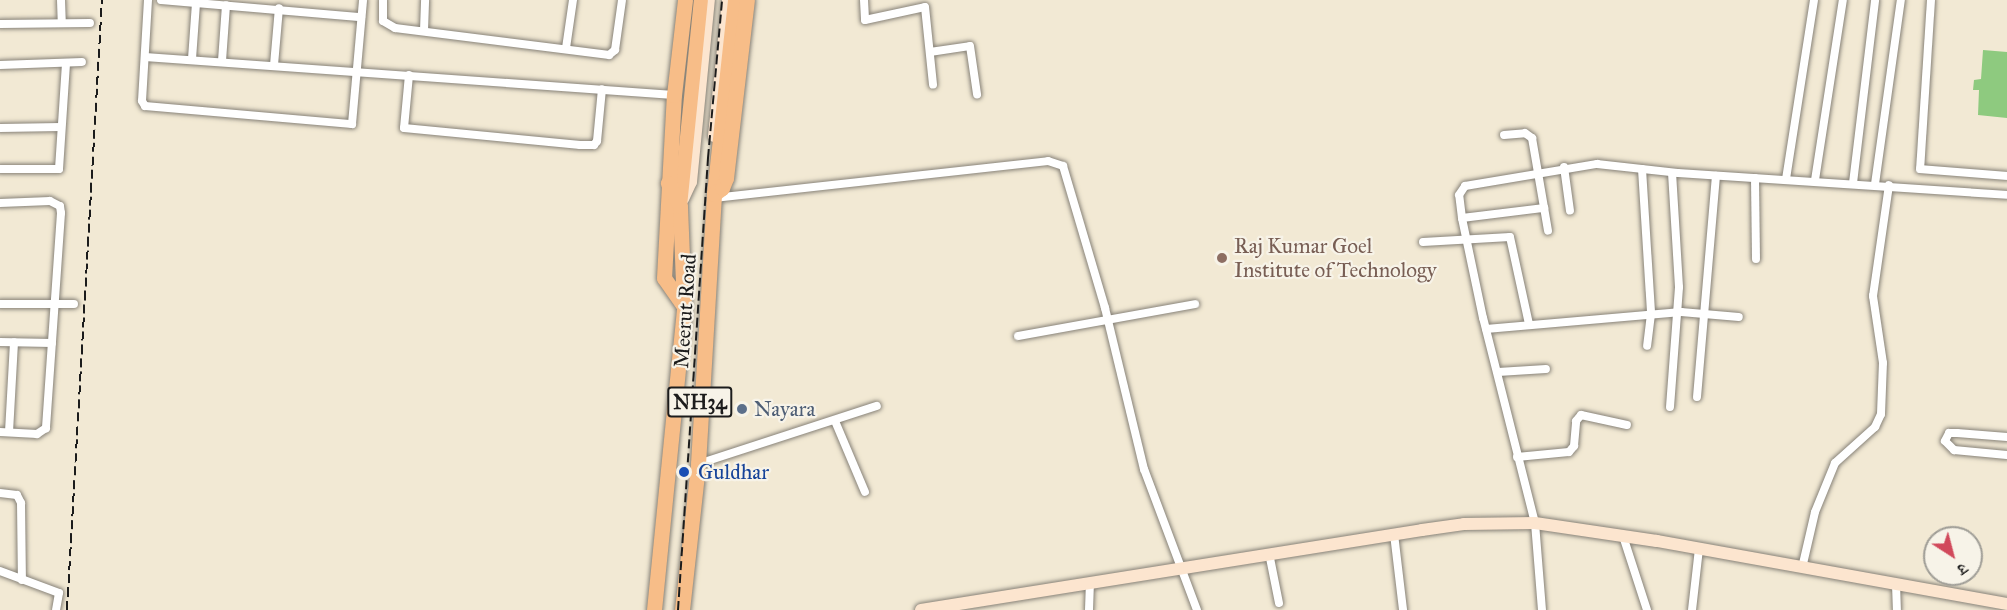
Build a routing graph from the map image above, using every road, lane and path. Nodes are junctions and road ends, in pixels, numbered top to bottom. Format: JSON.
{"nodes":[{"id":1,"x":60,"y":0,"type":"edge"},
{"id":2,"x":148,"y":0,"type":"edge"},
{"id":3,"x":161,"y":0,"type":"edge"},
{"id":4,"x":363,"y":0,"type":"edge"},
{"id":5,"x":383,"y":0,"type":"edge"},
{"id":6,"x":425,"y":0,"type":"edge"},
{"id":7,"x":573,"y":0,"type":"edge"},
{"id":8,"x":622,"y":0,"type":"edge"},
{"id":9,"x":685,"y":0,"type":"edge"},
{"id":10,"x":701,"y":0,"type":"edge"},
{"id":11,"x":709,"y":0,"type":"edge"},
{"id":12,"x":728,"y":0,"type":"edge"},
{"id":13,"x":735,"y":0,"type":"edge"},
{"id":14,"x":747,"y":0,"type":"edge"},
{"id":15,"x":864,"y":0,"type":"edge"},
{"id":16,"x":1814,"y":0,"type":"edge"},
{"id":17,"x":1843,"y":0,"type":"edge"},
{"id":18,"x":1875,"y":0,"type":"edge"},
{"id":19,"x":1902,"y":0,"type":"edge"},
{"id":20,"x":1932,"y":0,"type":"edge"},
{"id":21,"x":196,"y":3,"type":"junction"},
{"id":22,"x":226,"y":5,"type":"junction"},
{"id":23,"x":279,"y":8,"type":"junction"},
{"id":24,"x":361,"y":17,"type":"junction"},
{"id":25,"x":62,"y":23,"type":"junction"},
{"id":26,"x":90,"y":23,"type":"dead end"},
{"id":27,"x":0,"y":24,"type":"edge"},
{"id":28,"x":424,"y":32,"type":"junction"},
{"id":29,"x":566,"y":48,"type":"junction"},
{"id":30,"x":930,"y":52,"type":"junction"},
{"id":31,"x":145,"y":57,"type":"junction"},
{"id":32,"x":192,"y":59,"type":"junction"},
{"id":33,"x":82,"y":62,"type":"dead end"},
{"id":34,"x":222,"y":62,"type":"junction"},
{"id":35,"x":66,"y":63,"type":"junction"},
{"id":36,"x":0,"y":65,"type":"edge"},
{"id":37,"x":274,"y":65,"type":"junction"},
{"id":38,"x":358,"y":71,"type":"junction"},
{"id":39,"x":409,"y":75,"type":"junction"},
{"id":40,"x":933,"y":85,"type":"dead end"},
{"id":41,"x":602,"y":89,"type":"junction"},
{"id":42,"x":977,"y":94,"type":"dead end"},
{"id":43,"x":675,"y":95,"type":"junction"},
{"id":44,"x":61,"y":127,"type":"junction"},
{"id":45,"x":0,"y":128,"type":"edge"},
{"id":46,"x":1504,"y":135,"type":"dead end"},
{"id":47,"x":1564,"y":167,"type":"junction"},
{"id":48,"x":0,"y":169,"type":"edge"},
{"id":49,"x":1642,"y":169,"type":"junction"},
{"id":50,"x":1539,"y":171,"type":"junction"},
{"id":51,"x":1672,"y":173,"type":"junction"},
{"id":52,"x":1716,"y":176,"type":"junction"},
{"id":53,"x":2007,"y":176,"type":"edge"},
{"id":54,"x":1755,"y":178,"type":"junction"},
{"id":55,"x":1786,"y":179,"type":"junction"},
{"id":56,"x":1815,"y":180,"type":"junction"},
{"id":57,"x":668,"y":183,"type":"junction"},
{"id":58,"x":1853,"y":183,"type":"junction"},
{"id":59,"x":1875,"y":184,"type":"junction"},
{"id":60,"x":1889,"y":185,"type":"junction"},
{"id":61,"x":2007,"y":195,"type":"edge"},
{"id":62,"x":714,"y":196,"type":"junction"},
{"id":63,"x":0,"y":204,"type":"edge"},
{"id":64,"x":680,"y":206,"type":"junction"},
{"id":65,"x":1544,"y":208,"type":"junction"},
{"id":66,"x":1570,"y":211,"type":"dead end"},
{"id":67,"x":1462,"y":218,"type":"junction"},
{"id":68,"x":1548,"y":231,"type":"dead end"},
{"id":69,"x":1467,"y":238,"type":"junction"},
{"id":70,"x":1423,"y":242,"type":"dead end"},
{"id":71,"x":1756,"y":259,"type":"dead end"},
{"id":72,"x":0,"y":304,"type":"edge"},
{"id":73,"x":54,"y":304,"type":"junction"},
{"id":74,"x":74,"y":304,"type":"dead end"},
{"id":75,"x":1195,"y":304,"type":"dead end"},
{"id":76,"x":684,"y":307,"type":"junction"},
{"id":77,"x":705,"y":307,"type":"junction"},
{"id":78,"x":1678,"y":312,"type":"junction"},
{"id":79,"x":1705,"y":313,"type":"junction"},
{"id":80,"x":1651,"y":314,"type":"junction"},
{"id":81,"x":1739,"y":317,"type":"dead end"},
{"id":82,"x":1107,"y":320,"type":"junction"},
{"id":83,"x":1529,"y":324,"type":"junction"},
{"id":84,"x":1486,"y":329,"type":"junction"},
{"id":85,"x":1018,"y":336,"type":"dead end"},
{"id":86,"x":0,"y":342,"type":"edge"},
{"id":87,"x":14,"y":342,"type":"junction"},
{"id":88,"x":52,"y":343,"type":"junction"},
{"id":89,"x":1647,"y":346,"type":"dead end"},
{"id":90,"x":1546,"y":369,"type":"dead end"},
{"id":91,"x":1498,"y":372,"type":"junction"},
{"id":92,"x":1697,"y":397,"type":"dead end"},
{"id":93,"x":877,"y":406,"type":"dead end"},
{"id":94,"x":1670,"y":407,"type":"dead end"},
{"id":95,"x":834,"y":421,"type":"junction"},
{"id":96,"x":1627,"y":424,"type":"dead end"},
{"id":97,"x":4,"y":432,"type":"edge"},
{"id":98,"x":2007,"y":437,"type":"edge"},
{"id":99,"x":2007,"y":455,"type":"edge"},
{"id":100,"x":1518,"y":457,"type":"junction"},
{"id":101,"x":698,"y":464,"type":"junction"},
{"id":102,"x":865,"y":492,"type":"dead end"},
{"id":103,"x":0,"y":493,"type":"edge"},
{"id":104,"x":1535,"y":523,"type":"junction"},
{"id":105,"x":1394,"y":534,"type":"junction"},
{"id":106,"x":1623,"y":536,"type":"junction"},
{"id":107,"x":1699,"y":549,"type":"junction"},
{"id":108,"x":1269,"y":553,"type":"junction"},
{"id":109,"x":1180,"y":568,"type":"junction"},
{"id":110,"x":1802,"y":568,"type":"junction"},
{"id":111,"x":0,"y":572,"type":"edge"},
{"id":112,"x":22,"y":580,"type":"junction"},
{"id":113,"x":1090,"y":582,"type":"junction"},
{"id":114,"x":1896,"y":584,"type":"junction"},
{"id":115,"x":1279,"y":603,"type":"dead end"},
{"id":116,"x":2007,"y":604,"type":"edge"},
{"id":117,"x":988,"y":605,"type":"edge"},
{"id":118,"x":56,"y":610,"type":"edge"},
{"id":119,"x":654,"y":610,"type":"edge"},
{"id":120,"x":682,"y":610,"type":"edge"},
{"id":121,"x":921,"y":610,"type":"edge"},
{"id":122,"x":1089,"y":610,"type":"edge"},
{"id":123,"x":1197,"y":610,"type":"edge"},
{"id":124,"x":1403,"y":610,"type":"edge"},
{"id":125,"x":1542,"y":610,"type":"edge"},
{"id":126,"x":1647,"y":610,"type":"edge"},
{"id":127,"x":1692,"y":610,"type":"edge"},
{"id":128,"x":1897,"y":610,"type":"edge"}],
"edges":[{"from":1,"to":25,"type":"street"},
{"from":2,"to":31,"type":"street"},
{"from":3,"to":21,"type":"street"},
{"from":4,"to":24,"type":"street"},
{"from":5,"to":28,"type":"street"},
{"from":6,"to":28,"type":"street"},
{"from":7,"to":29,"type":"street"},
{"from":8,"to":29,"type":"street"},
{"from":9,"to":43,"type":"highway"},
{"from":10,"to":64,"type":"main road","number":"NH34"},
{"from":11,"to":64,"type":"street"},
{"from":12,"to":62,"type":"street"},
{"from":13,"to":62,"type":"main road","number":"NH34"},
{"from":14,"to":62,"type":"highway"},
{"from":15,"to":30,"type":"street"},
{"from":16,"to":55,"type":"street"},
{"from":17,"to":56,"type":"street"},
{"from":18,"to":58,"type":"street"},
{"from":19,"to":59,"type":"street"},
{"from":20,"to":53,"type":"street"},
{"from":21,"to":22,"type":"street"},
{"from":21,"to":32,"type":"street"},
{"from":22,"to":23,"type":"street"},
{"from":22,"to":34,"type":"street"},
{"from":23,"to":24,"type":"street"},
{"from":23,"to":37,"type":"street"},
{"from":24,"to":38,"type":"street"},
{"from":25,"to":26,"type":"street"},
{"from":25,"to":27,"type":"street"},
{"from":28,"to":29,"type":"street"},
{"from":30,"to":40,"type":"street"},
{"from":30,"to":42,"type":"street"},
{"from":31,"to":32,"type":"street"},
{"from":31,"to":38,"type":"street"},
{"from":32,"to":34,"type":"street"},
{"from":33,"to":35,"type":"street"},
{"from":34,"to":37,"type":"street"},
{"from":35,"to":36,"type":"street"},
{"from":35,"to":44,"type":"street"},
{"from":37,"to":38,"type":"street"},
{"from":38,"to":39,"type":"street"},
{"from":39,"to":41,"type":"street"},
{"from":39,"to":41,"type":"street"},
{"from":41,"to":43,"type":"street"},
{"from":43,"to":57,"type":"highway"},
{"from":44,"to":45,"type":"street"},
{"from":44,"to":48,"type":"street"},
{"from":46,"to":50,"type":"street"},
{"from":47,"to":49,"type":"street"},
{"from":47,"to":50,"type":"street"},
{"from":47,"to":66,"type":"street"},
{"from":49,"to":51,"type":"street"},
{"from":49,"to":80,"type":"street"},
{"from":50,"to":65,"type":"street"},
{"from":50,"to":67,"type":"street"},
{"from":51,"to":52,"type":"street"},
{"from":51,"to":78,"type":"street"},
{"from":52,"to":54,"type":"street"},
{"from":52,"to":79,"type":"street"},
{"from":54,"to":55,"type":"street"},
{"from":54,"to":71,"type":"street"},
{"from":55,"to":56,"type":"street"},
{"from":56,"to":58,"type":"street"},
{"from":57,"to":64,"type":"highway"},
{"from":57,"to":76,"type":"highway"},
{"from":58,"to":59,"type":"street"},
{"from":59,"to":60,"type":"street"},
{"from":60,"to":61,"type":"street"},
{"from":60,"to":110,"type":"street"},
{"from":62,"to":77,"type":"highway","name":"Meerut Road","number":"NH34"},
{"from":62,"to":82,"type":"street"},
{"from":63,"to":73,"type":"street"},
{"from":64,"to":76,"type":"highway","name":"Meerut Road","number":"NH34"},
{"from":65,"to":67,"type":"street"},
{"from":65,"to":68,"type":"street"},
{"from":67,"to":69,"type":"street"},
{"from":69,"to":70,"type":"street"},
{"from":69,"to":83,"type":"street"},
{"from":69,"to":84,"type":"street"},
{"from":72,"to":73,"type":"street"},
{"from":73,"to":74,"type":"street"},
{"from":73,"to":88,"type":"street"},
{"from":75,"to":82,"type":"street"},
{"from":76,"to":77,"type":"highway"},
{"from":76,"to":119,"type":"highway","name":"Meerut Road","number":"NH34"},
{"from":77,"to":101,"type":"highway","name":"Meerut Road","number":"NH34"},
{"from":78,"to":79,"type":"street"},
{"from":78,"to":80,"type":"street"},
{"from":78,"to":94,"type":"street"},
{"from":79,"to":81,"type":"street"},
{"from":79,"to":92,"type":"street"},
{"from":80,"to":83,"type":"street"},
{"from":80,"to":89,"type":"street"},
{"from":82,"to":85,"type":"street"},
{"from":82,"to":109,"type":"street"},
{"from":83,"to":84,"type":"street"},
{"from":84,"to":91,"type":"street"},
{"from":86,"to":87,"type":"street"},
{"from":87,"to":88,"type":"street"},
{"from":87,"to":97,"type":"street"},
{"from":88,"to":97,"type":"street"},
{"from":90,"to":91,"type":"street"},
{"from":91,"to":100,"type":"street"},
{"from":93,"to":95,"type":"street"},
{"from":95,"to":101,"type":"street"},
{"from":95,"to":102,"type":"street"},
{"from":96,"to":100,"type":"street"},
{"from":98,"to":99,"type":"street"},
{"from":100,"to":104,"type":"street"},
{"from":101,"to":120,"type":"highway","name":"Meerut Road","number":"NH34"},
{"from":103,"to":112,"type":"street"},
{"from":104,"to":105,"type":"street"},
{"from":104,"to":106,"type":"street"},
{"from":104,"to":125,"type":"street"},
{"from":105,"to":108,"type":"street"},
{"from":105,"to":124,"type":"street"},
{"from":106,"to":107,"type":"street"},
{"from":106,"to":126,"type":"street"},
{"from":107,"to":110,"type":"street"},
{"from":107,"to":127,"type":"street"},
{"from":108,"to":109,"type":"street"},
{"from":108,"to":115,"type":"street"},
{"from":109,"to":113,"type":"street"},
{"from":109,"to":123,"type":"street"},
{"from":110,"to":114,"type":"street"},
{"from":111,"to":112,"type":"street"},
{"from":112,"to":118,"type":"street"},
{"from":113,"to":117,"type":"street"},
{"from":113,"to":122,"type":"street"},
{"from":114,"to":116,"type":"street"},
{"from":114,"to":128,"type":"street"},
{"from":117,"to":121,"type":"street"}]}
